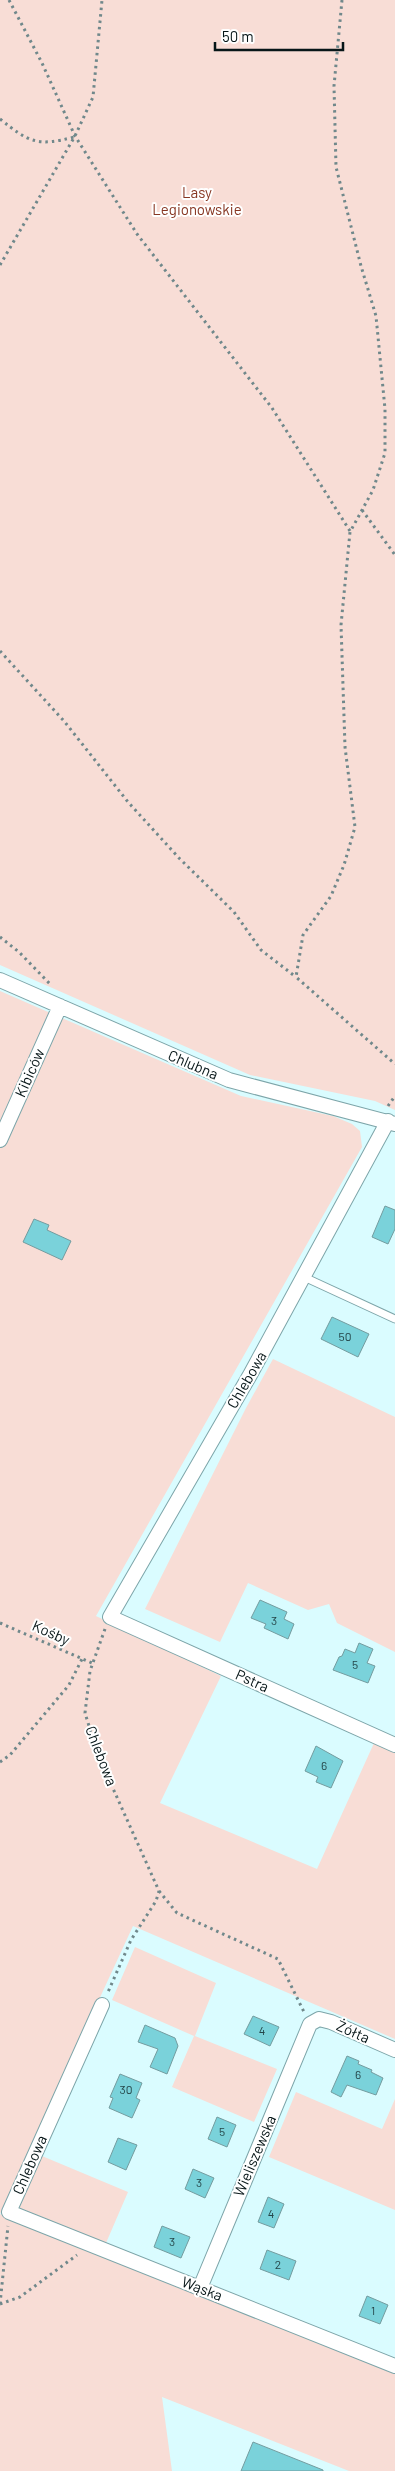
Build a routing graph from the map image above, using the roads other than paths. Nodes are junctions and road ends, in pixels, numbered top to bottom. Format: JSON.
{"nodes":[{"id":1,"x":0,"y":980,"type":"edge"},
{"id":2,"x":60,"y":1006,"type":"junction"},
{"id":3,"x":391,"y":1122,"type":"edge"},
{"id":4,"x":0,"y":1140,"type":"edge"},
{"id":5,"x":304,"y":1277,"type":"junction"},
{"id":6,"x":395,"y":1319,"type":"edge"},
{"id":7,"x":110,"y":1617,"type":"joint"},
{"id":8,"x":395,"y":1745,"type":"edge"},
{"id":9,"x":102,"y":2005,"type":"road end"},
{"id":10,"x":310,"y":2024,"type":"joint"},
{"id":11,"x":395,"y":2050,"type":"edge"},
{"id":12,"x":9,"y":2212,"type":"joint"},
{"id":13,"x":200,"y":2288,"type":"junction"},
{"id":14,"x":395,"y":2366,"type":"edge"}],
"edges":[{"from":1,"to":2,"type":"street","name":"Chlubna"},
{"from":2,"to":3,"type":"street","name":"Chlubna"},
{"from":2,"to":4,"type":"street","name":"Kibiców"},
{"from":3,"to":5,"type":"street","name":"Chlebowa"},
{"from":5,"to":6,"type":"lane"},
{"from":5,"to":7,"type":"street","name":"Chlebowa"},
{"from":7,"to":8,"type":"street","name":"Pstra"},
{"from":9,"to":12,"type":"street","name":"Chlebowa"},
{"from":10,"to":11,"type":"street","name":"Żółta"},
{"from":10,"to":13,"type":"street","name":"Wieliszewska"},
{"from":12,"to":13,"type":"street","name":"Wąska"},
{"from":13,"to":14,"type":"street","name":"Wąska"}]}
